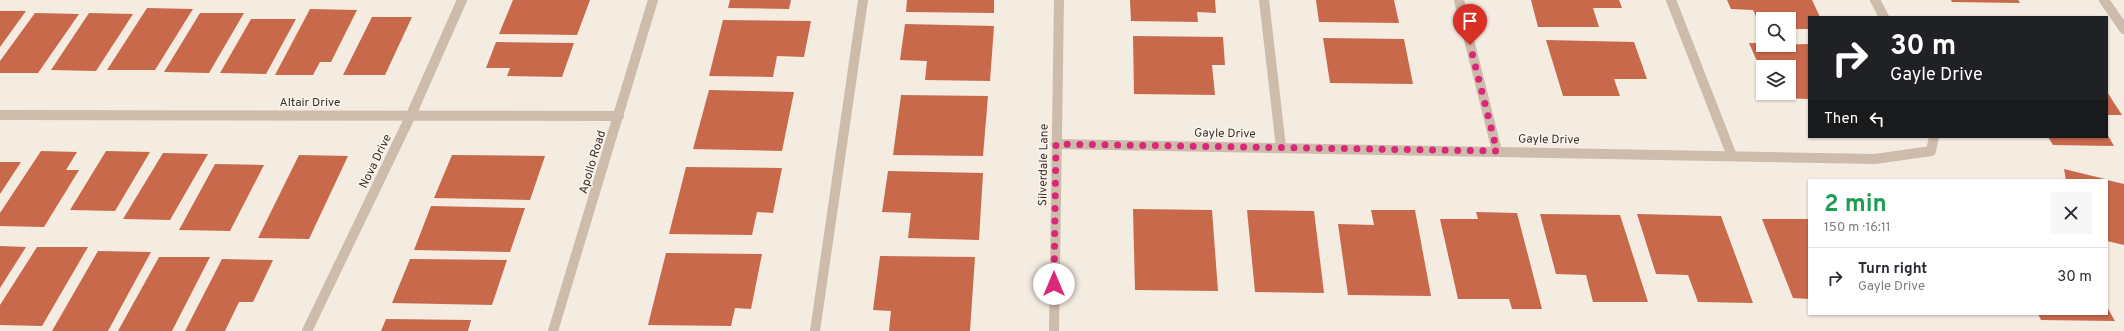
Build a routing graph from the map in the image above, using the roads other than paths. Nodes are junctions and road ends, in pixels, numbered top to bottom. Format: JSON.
{"nodes":[{"id":1,"x":462,"y":0,"type":"edge"},
{"id":2,"x":653,"y":0,"type":"edge"},
{"id":3,"x":863,"y":0,"type":"edge"},
{"id":4,"x":1059,"y":0,"type":"edge"},
{"id":5,"x":1264,"y":0,"type":"edge"},
{"id":6,"x":1459,"y":0,"type":"edge"},
{"id":7,"x":1671,"y":0,"type":"edge"},
{"id":8,"x":1875,"y":0,"type":"edge"},
{"id":9,"x":2104,"y":0,"type":"edge"},
{"id":10,"x":1883,"y":16,"type":"edge"},
{"id":11,"x":2124,"y":30,"type":"edge"},
{"id":12,"x":0,"y":115,"type":"edge"},
{"id":13,"x":411,"y":116,"type":"junction"},
{"id":14,"x":619,"y":116,"type":"junction"},
{"id":15,"x":1934,"y":138,"type":"edge"},
{"id":16,"x":1056,"y":144,"type":"junction"},
{"id":17,"x":1281,"y":147,"type":"junction"},
{"id":18,"x":1497,"y":151,"type":"junction"},
{"id":19,"x":1732,"y":156,"type":"junction"},
{"id":20,"x":307,"y":331,"type":"edge"},
{"id":21,"x":553,"y":331,"type":"edge"},
{"id":22,"x":815,"y":331,"type":"edge"},
{"id":23,"x":1054,"y":331,"type":"edge"}],
"edges":[{"from":1,"to":13,"type":"street","name":"Nova Drive"},
{"from":2,"to":14,"type":"street","name":"Apollo Road"},
{"from":3,"to":22,"type":"street"},
{"from":4,"to":16,"type":"street","name":"Silverdale Lane"},
{"from":5,"to":17,"type":"street"},
{"from":6,"to":18,"type":"street"},
{"from":7,"to":19,"type":"street"},
{"from":8,"to":10,"type":"street"},
{"from":9,"to":11,"type":"street"},
{"from":12,"to":13,"type":"street","name":"Altair Drive"},
{"from":13,"to":14,"type":"street","name":"Altair Drive"},
{"from":13,"to":20,"type":"street","name":"Nova Drive"},
{"from":14,"to":21,"type":"street","name":"Apollo Road"},
{"from":15,"to":19,"type":"street","name":"Gayle Drive"},
{"from":16,"to":17,"type":"street","name":"Gayle Drive"},
{"from":16,"to":23,"type":"street","name":"Silverdale Lane"},
{"from":17,"to":18,"type":"street","name":"Gayle Drive"},
{"from":18,"to":19,"type":"street","name":"Gayle Drive"}]}
